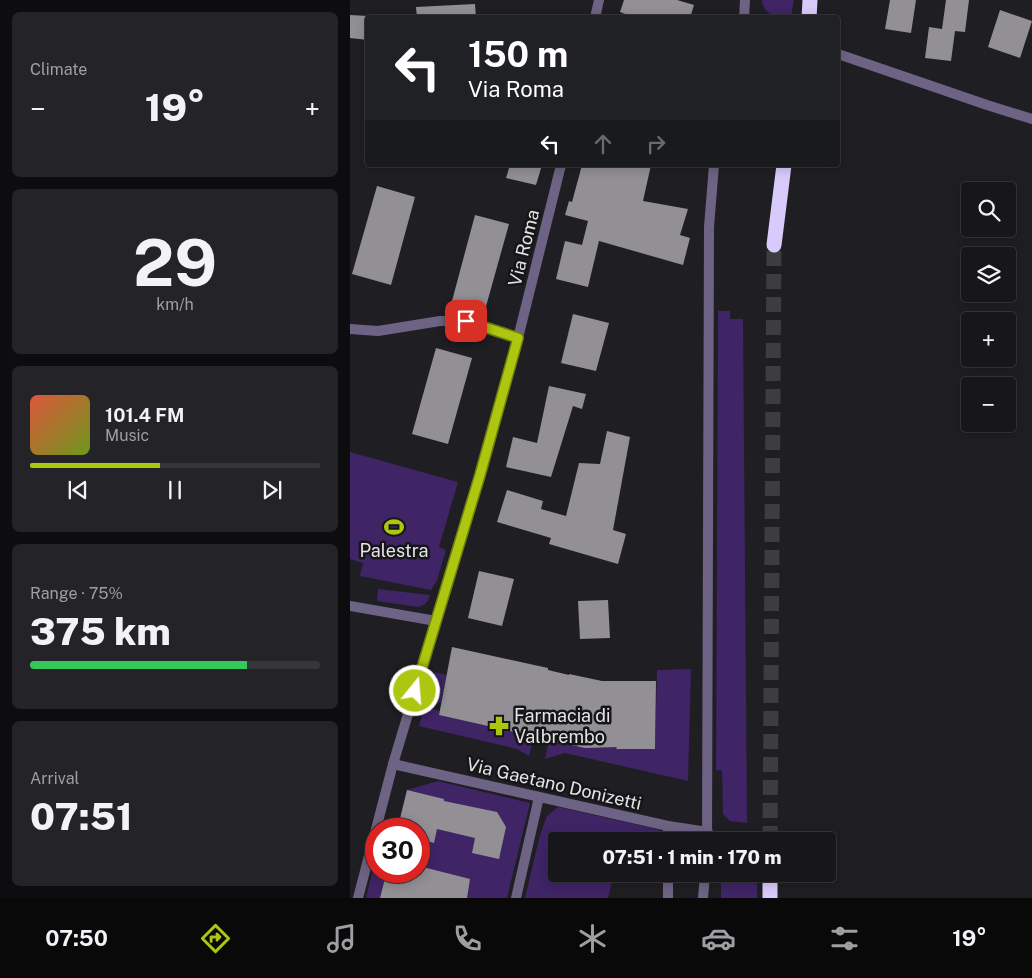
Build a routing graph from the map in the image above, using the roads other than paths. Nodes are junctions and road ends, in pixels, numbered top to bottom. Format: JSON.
{"nodes":[{"id":1,"x":598,"y":0,"type":"edge"},
{"id":2,"x":745,"y":0,"type":"edge"},
{"id":3,"x":810,"y":0,"type":"edge"},
{"id":4,"x":596,"y":15,"type":"edge"},
{"id":5,"x":744,"y":15,"type":"edge"},
{"id":6,"x":808,"y":15,"type":"edge"},
{"id":7,"x":840,"y":55,"type":"edge"},
{"id":8,"x":1032,"y":119,"type":"edge"},
{"id":9,"x":561,"y":167,"type":"edge"},
{"id":10,"x":714,"y":167,"type":"edge"},
{"id":11,"x":784,"y":167,"type":"edge"},
{"id":12,"x":774,"y":245,"type":"tunnel mouth"},
{"id":13,"x":350,"y":328,"type":"edge"},
{"id":14,"x":518,"y":338,"type":"junction"},
{"id":15,"x":350,"y":606,"type":"edge"},
{"id":16,"x":436,"y":621,"type":"junction"},
{"id":17,"x":393,"y":764,"type":"junction"},
{"id":18,"x":539,"y":797,"type":"junction"},
{"id":19,"x":668,"y":826,"type":"junction"},
{"id":20,"x":668,"y":832,"type":"edge"},
{"id":21,"x":690,"y":832,"type":"edge"},
{"id":22,"x":708,"y":832,"type":"edge"},
{"id":23,"x":668,"y":882,"type":"edge"},
{"id":24,"x":704,"y":882,"type":"edge"},
{"id":25,"x":770,"y":882,"type":"edge"},
{"id":26,"x":358,"y":898,"type":"edge"},
{"id":27,"x":516,"y":898,"type":"edge"},
{"id":28,"x":668,"y":898,"type":"edge"},
{"id":29,"x":703,"y":898,"type":"edge"},
{"id":30,"x":770,"y":898,"type":"edge"}],
"edges":[{"from":1,"to":4,"type":"street"},
{"from":2,"to":5,"type":"street"},
{"from":3,"to":6,"type":"highway"},
{"from":7,"to":8,"type":"street"},
{"from":9,"to":14,"type":"street","name":"Via Roma"},
{"from":10,"to":22,"type":"street"},
{"from":11,"to":12,"type":"highway"},
{"from":13,"to":14,"type":"street"},
{"from":14,"to":16,"type":"street","name":"Via Roma"},
{"from":15,"to":16,"type":"street"},
{"from":16,"to":17,"type":"street","name":"Via Roma"},
{"from":17,"to":18,"type":"street","name":"Via Gaetano Donizetti"},
{"from":17,"to":26,"type":"street","name":"Via Roma"},
{"from":18,"to":19,"type":"street","name":"Via Gaetano Donizetti"},
{"from":18,"to":27,"type":"street"},
{"from":19,"to":20,"type":"street"},
{"from":19,"to":21,"type":"street","name":"Via Gaetano Donizetti"},
{"from":23,"to":28,"type":"street"},
{"from":24,"to":29,"type":"street"},
{"from":25,"to":30,"type":"highway"}]}
